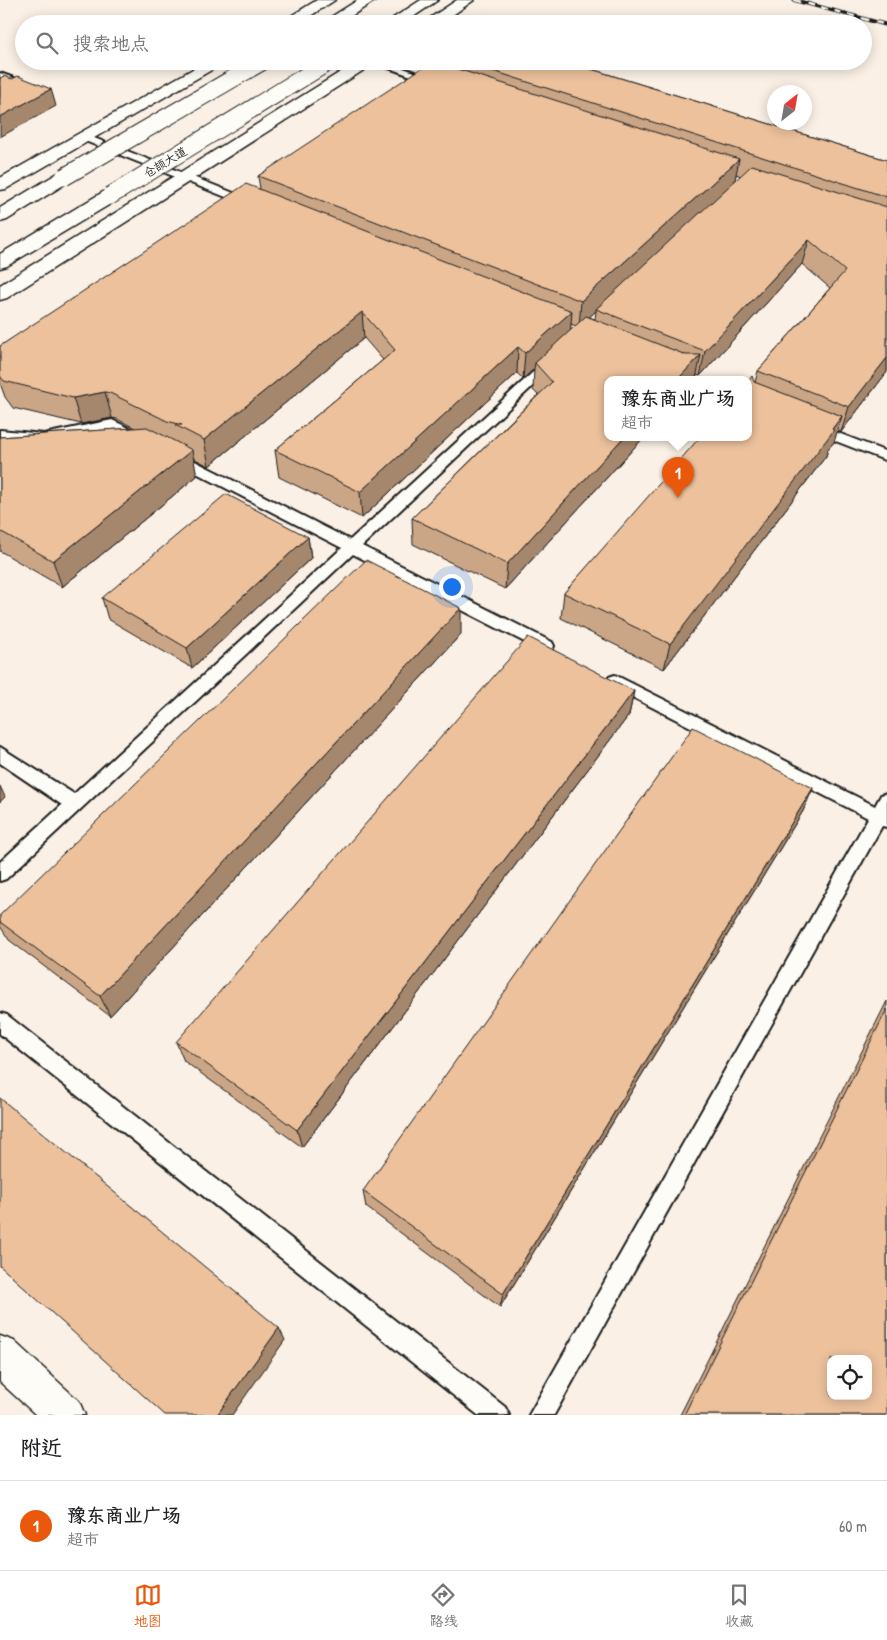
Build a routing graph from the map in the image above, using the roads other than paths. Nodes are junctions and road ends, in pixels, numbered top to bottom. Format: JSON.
{"nodes":[{"id":1,"x":328,"y":0,"type":"edge"},
{"id":2,"x":369,"y":0,"type":"edge"},
{"id":3,"x":431,"y":0,"type":"edge"},
{"id":4,"x":467,"y":0,"type":"edge"},
{"id":5,"x":302,"y":15,"type":"edge"},
{"id":6,"x":343,"y":15,"type":"edge"},
{"id":7,"x":407,"y":15,"type":"edge"},
{"id":8,"x":444,"y":15,"type":"edge"},
{"id":9,"x":204,"y":70,"type":"edge"},
{"id":10,"x":248,"y":70,"type":"edge"},
{"id":11,"x":315,"y":70,"type":"edge"},
{"id":12,"x":356,"y":70,"type":"edge"},
{"id":13,"x":402,"y":70,"type":"edge"},
{"id":14,"x":0,"y":76,"type":"edge"},
{"id":15,"x":421,"y":76,"type":"junction"},
{"id":16,"x":449,"y":86,"type":"edge"},
{"id":17,"x":405,"y":88,"type":"edge"},
{"id":18,"x":0,"y":92,"type":"edge"},
{"id":19,"x":84,"y":137,"type":"junction"},
{"id":20,"x":186,"y":177,"type":"junction"},
{"id":21,"x":0,"y":185,"type":"edge"},
{"id":22,"x":243,"y":195,"type":"junction"},
{"id":23,"x":257,"y":206,"type":"edge"},
{"id":24,"x":222,"y":209,"type":"edge"},
{"id":25,"x":0,"y":216,"type":"edge"},
{"id":26,"x":0,"y":262,"type":"edge"},
{"id":27,"x":0,"y":294,"type":"edge"},
{"id":28,"x":560,"y":355,"type":"edge"},
{"id":29,"x":804,"y":423,"type":"edge"},
{"id":30,"x":0,"y":434,"type":"edge"},
{"id":31,"x":887,"y":456,"type":"edge"},
{"id":32,"x":352,"y":547,"type":"junction"},
{"id":33,"x":562,"y":654,"type":"edge"},
{"id":34,"x":598,"y":672,"type":"edge"},
{"id":35,"x":0,"y":754,"type":"edge"},
{"id":36,"x":75,"y":804,"type":"junction"},
{"id":37,"x":884,"y":812,"type":"edge"},
{"id":38,"x":0,"y":873,"type":"edge"},
{"id":39,"x":0,"y":1022,"type":"edge"},
{"id":40,"x":0,"y":1355,"type":"edge"},
{"id":41,"x":65,"y":1415,"type":"edge"},
{"id":42,"x":497,"y":1415,"type":"edge"},
{"id":43,"x":541,"y":1415,"type":"edge"}],
"edges":[{"from":1,"to":5,"type":"main road"},
{"from":2,"to":6,"type":"main road"},
{"from":3,"to":7,"type":"main road"},
{"from":4,"to":8,"type":"main road"},
{"from":9,"to":19,"type":"main road"},
{"from":10,"to":25,"type":"main road","bridge":true},
{"from":11,"to":26,"type":"main road","name":"仓颉大道","bridge":true},
{"from":12,"to":20,"type":"main road"},
{"from":13,"to":15,"type":"lane"},
{"from":14,"to":18,"type":"lane"},
{"from":15,"to":16,"type":"lane"},
{"from":15,"to":17,"type":"lane"},
{"from":19,"to":20,"type":"lane"},
{"from":19,"to":21,"type":"main road"},
{"from":20,"to":22,"type":"lane"},
{"from":20,"to":27,"type":"main road"},
{"from":22,"to":23,"type":"lane"},
{"from":22,"to":24,"type":"lane"},
{"from":28,"to":32,"type":"lane"},
{"from":29,"to":31,"type":"lane"},
{"from":30,"to":32,"type":"lane"},
{"from":32,"to":33,"type":"lane"},
{"from":32,"to":36,"type":"lane"},
{"from":34,"to":37,"type":"lane"},
{"from":35,"to":36,"type":"lane"},
{"from":36,"to":38,"type":"lane"},
{"from":37,"to":43,"type":"lane"},
{"from":39,"to":42,"type":"lane"},
{"from":40,"to":41,"type":"main road"}]}
